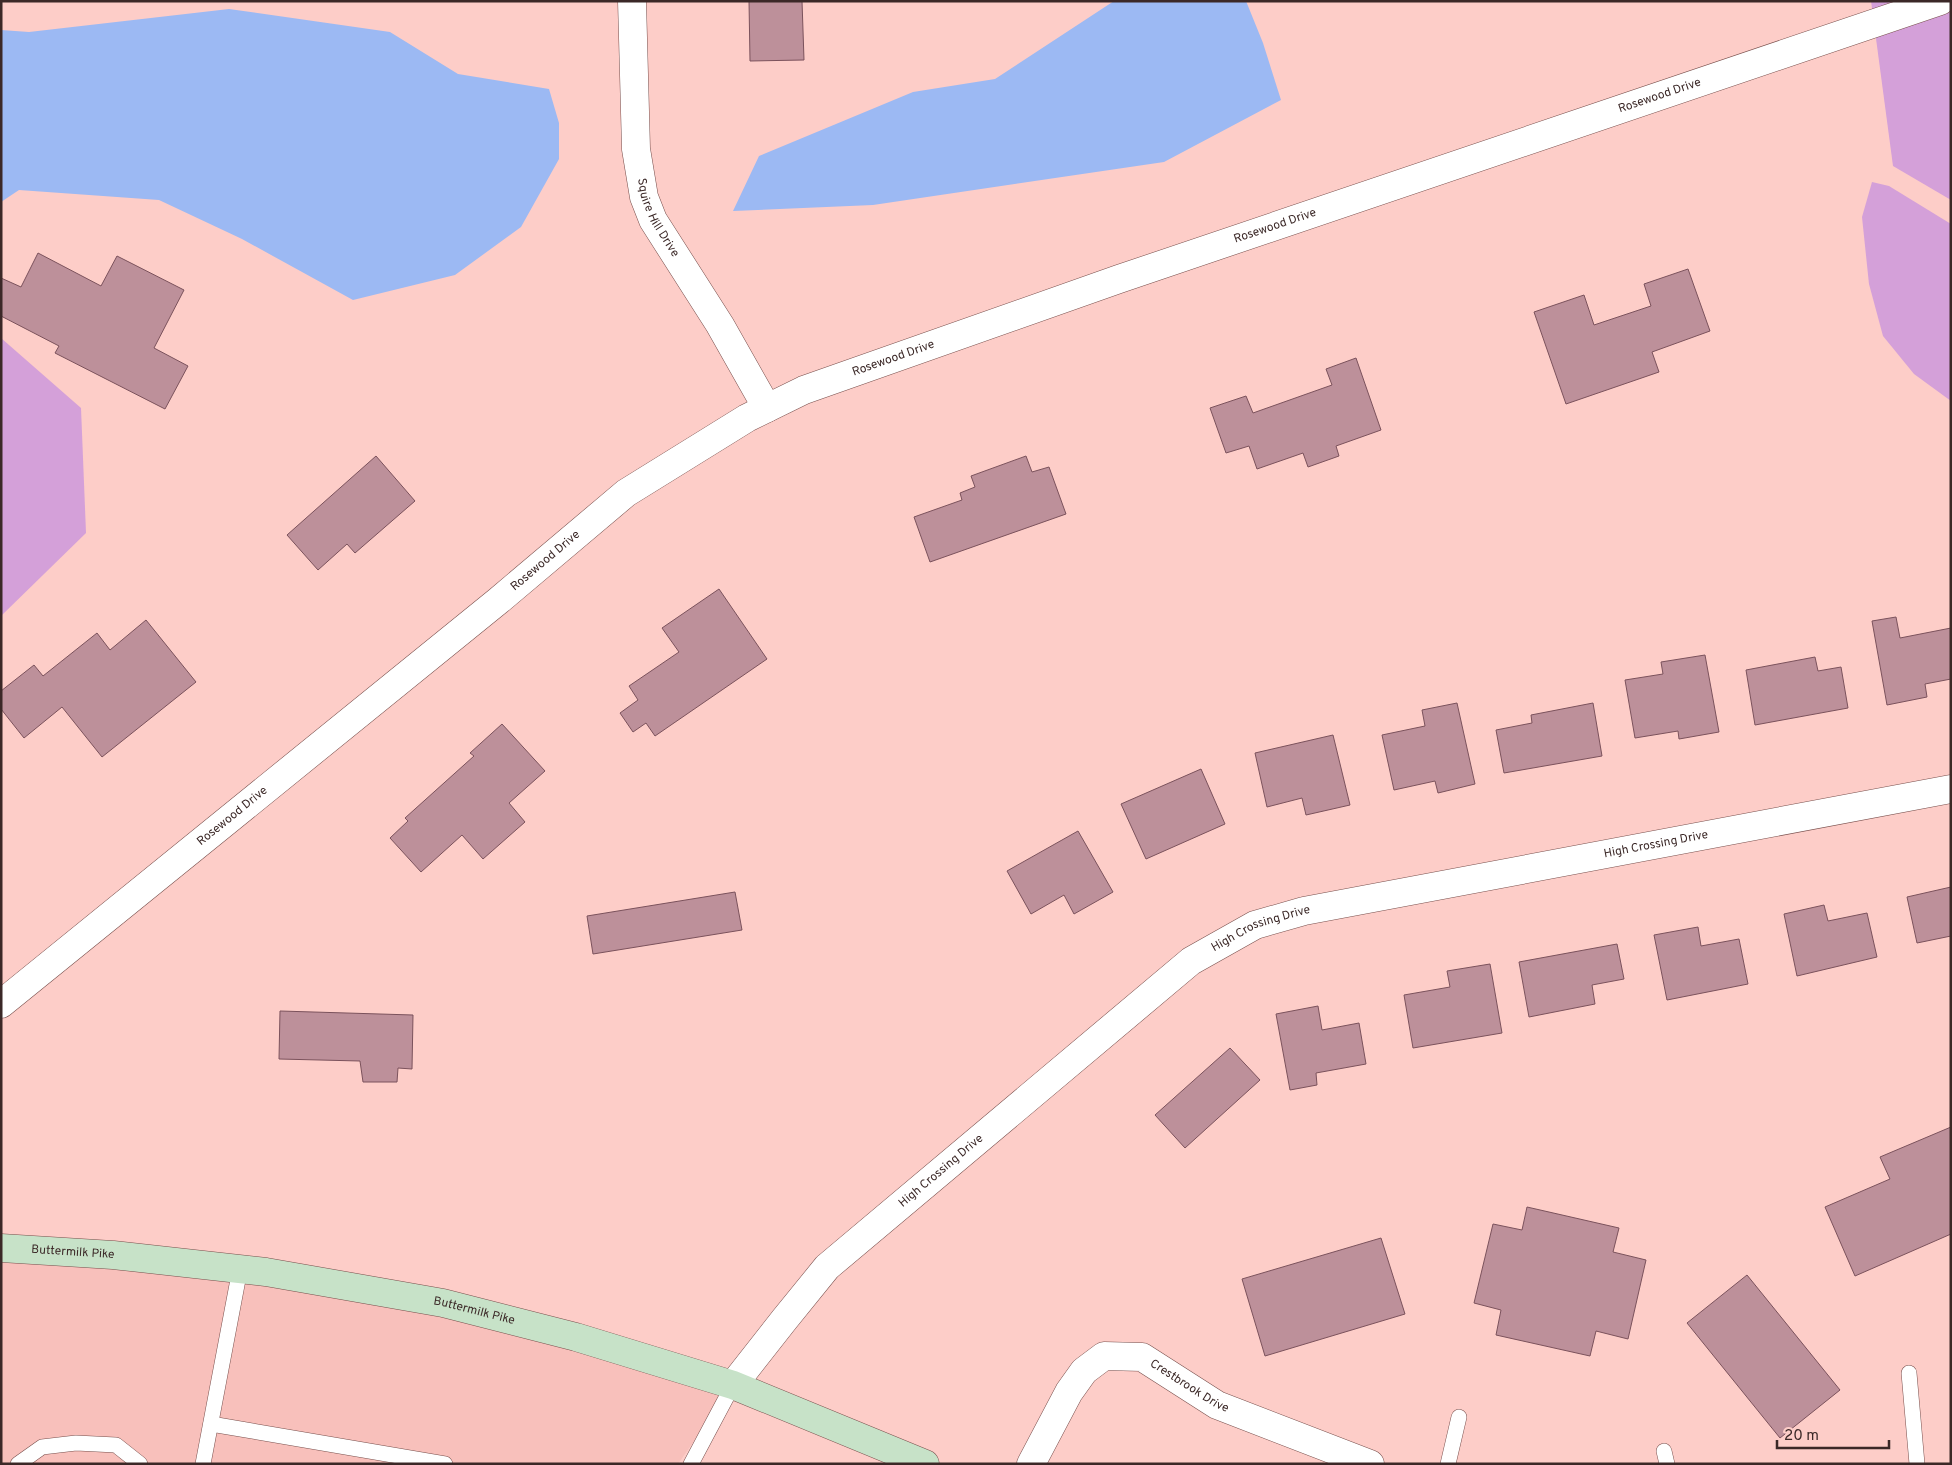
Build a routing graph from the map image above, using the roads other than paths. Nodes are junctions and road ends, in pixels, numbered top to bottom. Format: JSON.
{"nodes":[{"id":1,"x":632,"y":1,"type":"edge"},
{"id":2,"x":1940,"y":1,"type":"edge"},
{"id":3,"x":767,"y":408,"type":"junction"},
{"id":4,"x":1951,"y":789,"type":"edge"},
{"id":5,"x":1,"y":1004,"type":"edge"},
{"id":6,"x":1,"y":1248,"type":"edge"},
{"id":7,"x":240,"y":1269,"type":"junction"},
{"id":8,"x":1909,"y":1373,"type":"dead end"},
{"id":9,"x":733,"y":1386,"type":"junction"},
{"id":10,"x":1459,"y":1416,"type":"dead end"},
{"id":11,"x":211,"y":1424,"type":"junction"},
{"id":12,"x":18,"y":1464,"type":"edge"},
{"id":13,"x":140,"y":1464,"type":"edge"},
{"id":14,"x":203,"y":1464,"type":"edge"},
{"id":15,"x":445,"y":1464,"type":"edge"},
{"id":16,"x":691,"y":1464,"type":"edge"},
{"id":17,"x":925,"y":1464,"type":"edge"},
{"id":18,"x":1031,"y":1464,"type":"edge"},
{"id":19,"x":1370,"y":1464,"type":"edge"},
{"id":20,"x":1448,"y":1464,"type":"edge"},
{"id":21,"x":1917,"y":1464,"type":"edge"}],
"edges":[{"from":1,"to":3,"type":"street","name":"Squire Hill Drive"},
{"from":2,"to":3,"type":"street","name":"Rosewood Drive"},
{"from":3,"to":5,"type":"street","name":"Rosewood Drive"},
{"from":4,"to":9,"type":"street","name":"High Crossing Drive"},
{"from":6,"to":7,"type":"main road","name":"Buttermilk Pike"},
{"from":7,"to":9,"type":"main road","name":"Buttermilk Pike"},
{"from":7,"to":11,"type":"lane"},
{"from":8,"to":21,"type":"lane"},
{"from":9,"to":16,"type":"lane"},
{"from":9,"to":17,"type":"main road","name":"Buttermilk Pike"},
{"from":10,"to":20,"type":"lane"},
{"from":11,"to":14,"type":"lane"},
{"from":11,"to":15,"type":"lane"},
{"from":12,"to":13,"type":"lane"},
{"from":18,"to":19,"type":"street","name":"Crestbrook Drive"}]}
